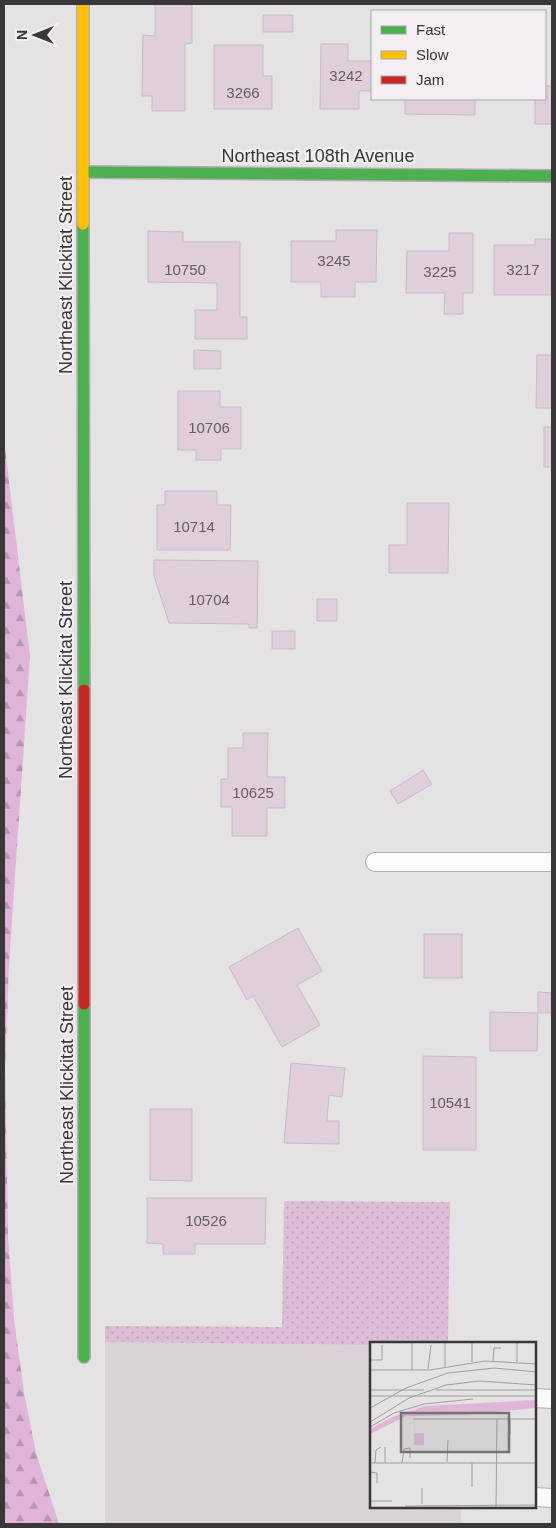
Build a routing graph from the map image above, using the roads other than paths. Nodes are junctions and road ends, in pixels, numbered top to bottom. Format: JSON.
{"nodes":[{"id":1,"x":83,"y":4,"type":"edge"},
{"id":2,"x":83,"y":172,"type":"junction"},
{"id":3,"x":552,"y":176,"type":"edge"},
{"id":4,"x":375,"y":862,"type":"dead end"},
{"id":5,"x":552,"y":862,"type":"edge"},
{"id":6,"x":84,"y":1357,"type":"dead end"},
{"id":7,"x":536,"y":1398,"type":"edge"},
{"id":8,"x":552,"y":1399,"type":"edge"},
{"id":9,"x":536,"y":1497,"type":"edge"},
{"id":10,"x":552,"y":1498,"type":"edge"}],
"edges":[{"from":1,"to":2,"type":"street","name":"Northeast Klickitat Street"},
{"from":2,"to":3,"type":"street","name":"Northeast 108th Avenue"},
{"from":2,"to":6,"type":"street","name":"Northeast Klickitat Street"},
{"from":4,"to":5,"type":"lane"},
{"from":7,"to":8,"type":"lane"},
{"from":9,"to":10,"type":"lane"}]}
